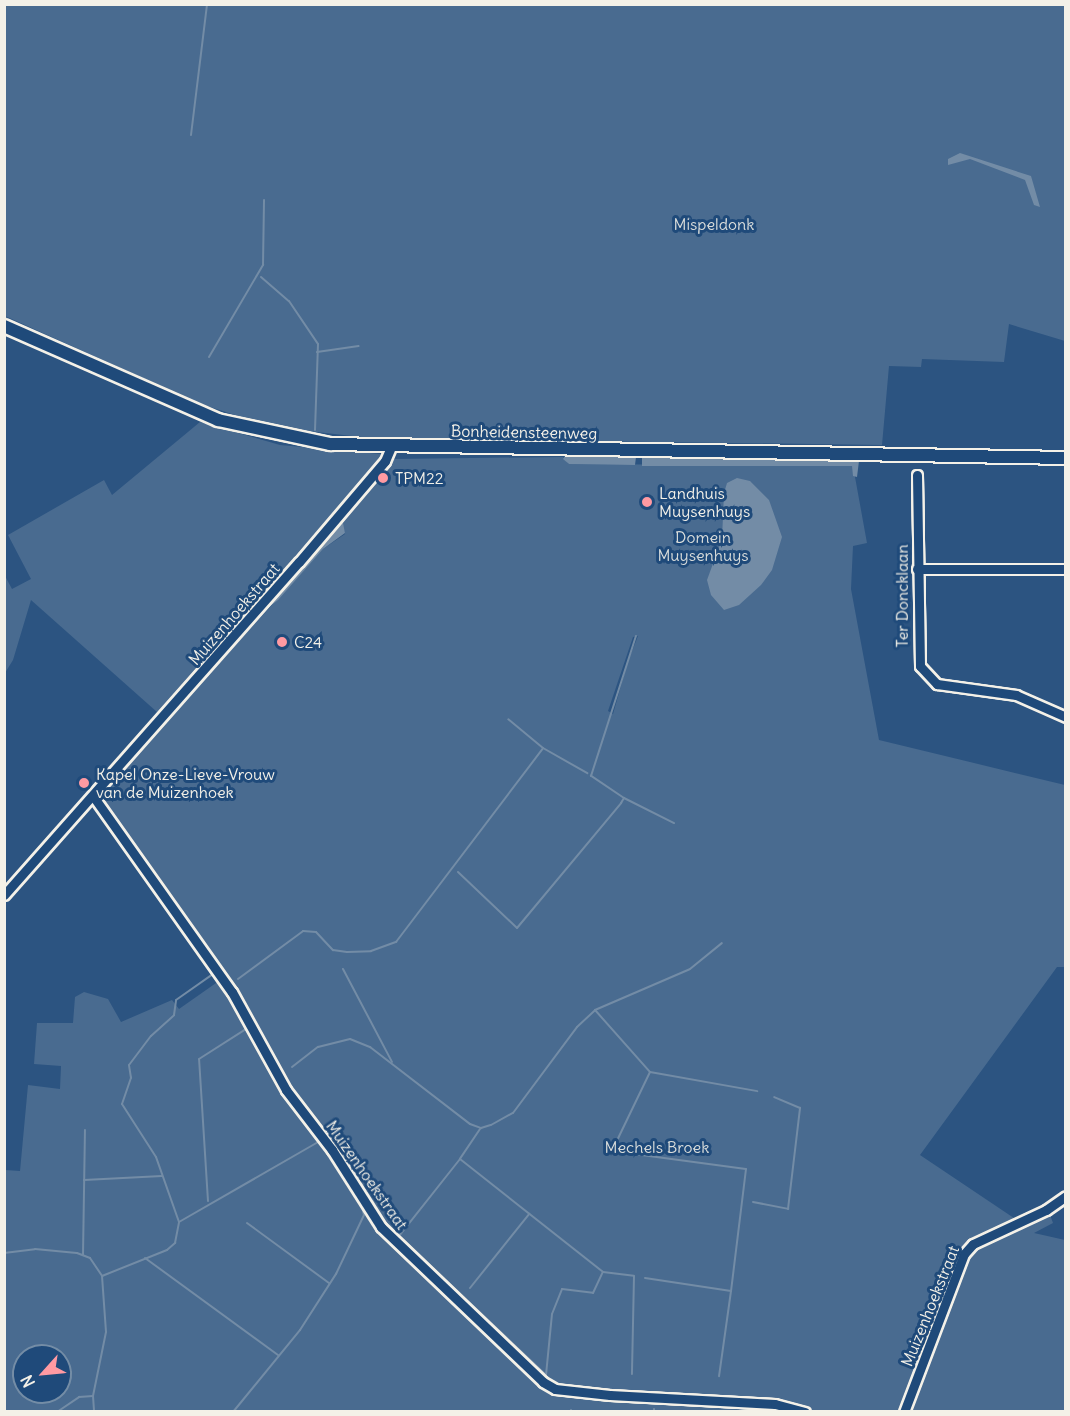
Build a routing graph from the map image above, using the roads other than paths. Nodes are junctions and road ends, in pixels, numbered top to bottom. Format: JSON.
{"nodes":[{"id":1,"x":4,"y":326,"type":"edge"},
{"id":2,"x":391,"y":447,"type":"junction"},
{"id":3,"x":1065,"y":458,"type":"edge"},
{"id":4,"x":917,"y":476,"type":"dead end"},
{"id":5,"x":917,"y":569,"type":"junction"},
{"id":6,"x":1065,"y":569,"type":"edge"},
{"id":7,"x":1065,"y":717,"type":"edge"},
{"id":8,"x":93,"y":796,"type":"junction"},
{"id":9,"x":4,"y":895,"type":"edge"},
{"id":10,"x":1065,"y":1196,"type":"edge"},
{"id":11,"x":805,"y":1412,"type":"edge"},
{"id":12,"x":904,"y":1412,"type":"edge"}],
"edges":[{"from":1,"to":2,"type":"street","name":"Bonheidensteenweg"},
{"from":2,"to":3,"type":"street","name":"Bonheidensteenweg"},
{"from":2,"to":8,"type":"street","name":"Muizenhoekstraat"},
{"from":4,"to":5,"type":"street","name":"Ter Doncklaan"},
{"from":5,"to":6,"type":"street"},
{"from":5,"to":7,"type":"street","name":"Ter Doncklaan"},
{"from":8,"to":9,"type":"street","name":"Muizenhoekstraat"},
{"from":8,"to":11,"type":"street","name":"Muizenhoekstraat"},
{"from":10,"to":12,"type":"street","name":"Muizenhoekstraat"}]}
